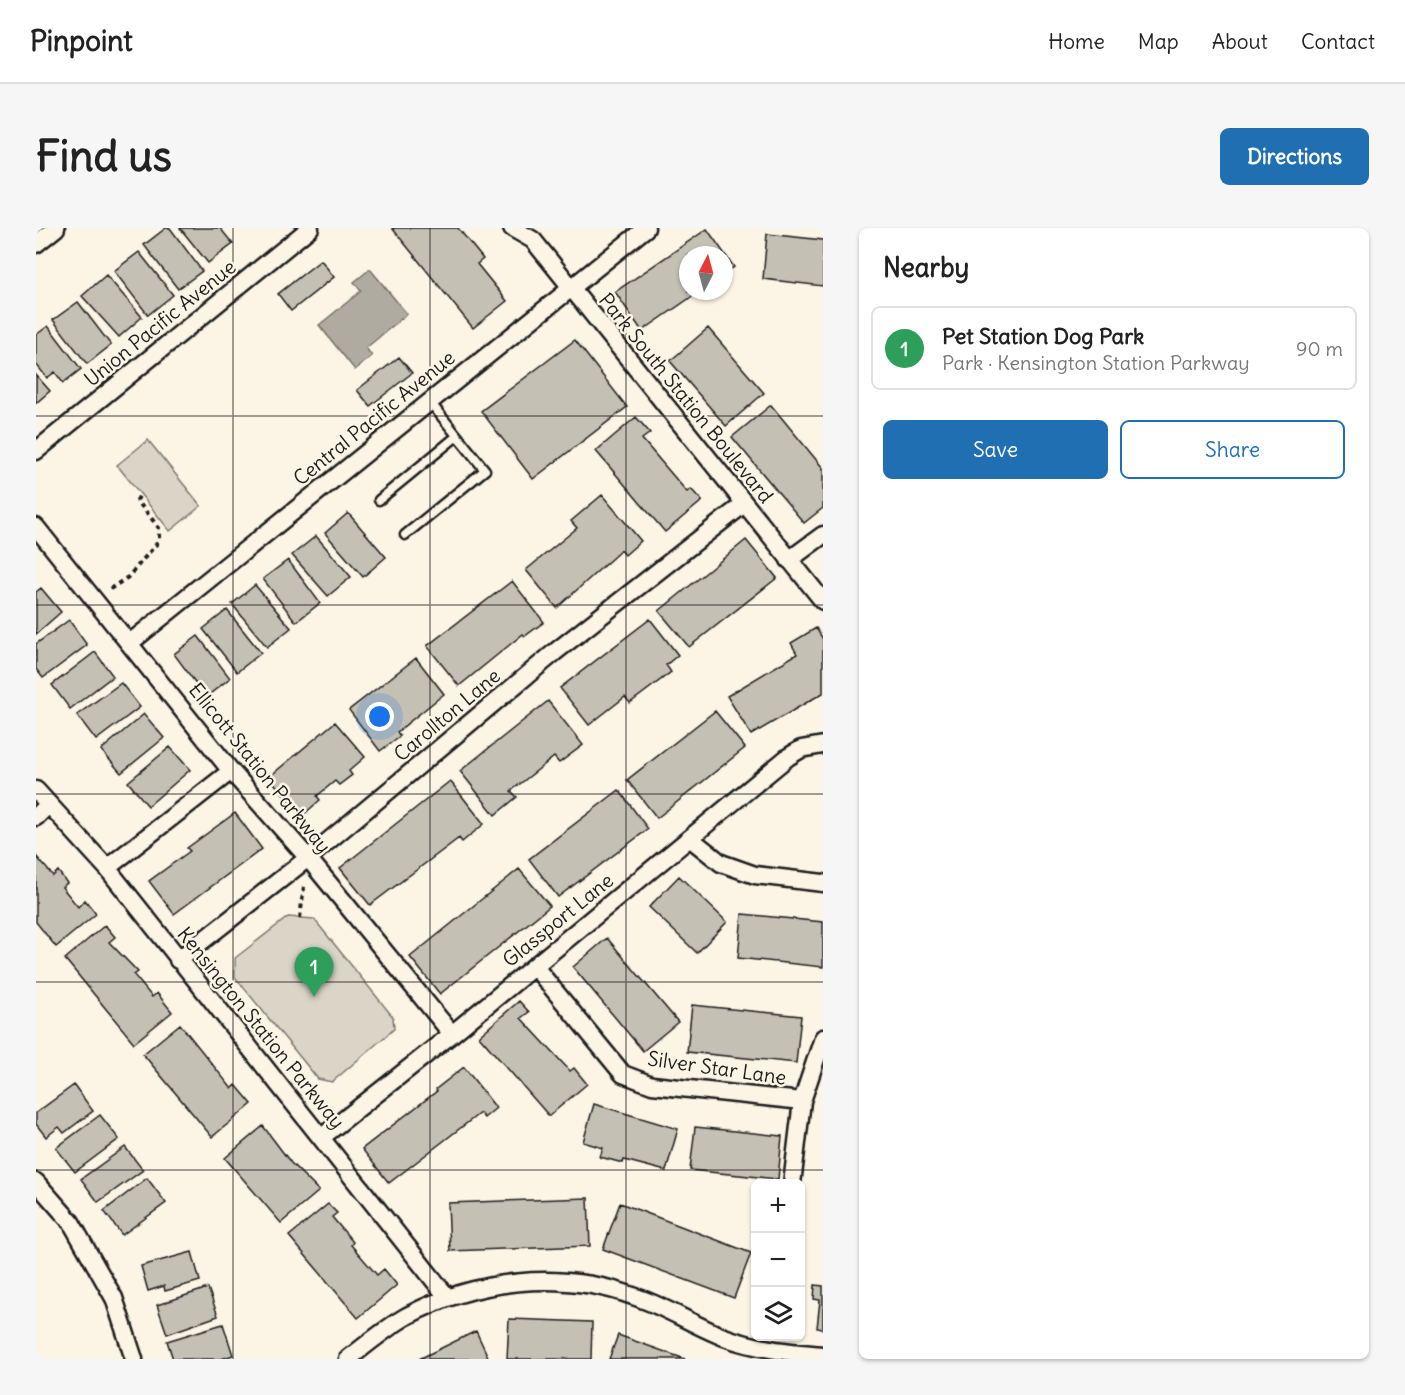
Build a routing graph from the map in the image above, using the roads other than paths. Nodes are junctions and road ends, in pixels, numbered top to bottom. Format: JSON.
{"nodes":[{"id":1,"x":56,"y":228,"type":"edge"},
{"id":2,"x":310,"y":228,"type":"edge"},
{"id":3,"x":512,"y":228,"type":"edge"},
{"id":4,"x":646,"y":228,"type":"edge"},
{"id":5,"x":36,"y":244,"type":"edge"},
{"id":6,"x":570,"y":288,"type":"junction"},
{"id":7,"x":429,"y":401,"type":"junction"},
{"id":8,"x":458,"y":436,"type":"junction"},
{"id":9,"x":36,"y":452,"type":"edge"},
{"id":10,"x":379,"y":500,"type":"dead end"},
{"id":11,"x":744,"y":504,"type":"junction"},
{"id":12,"x":36,"y":527,"type":"edge"},
{"id":13,"x":405,"y":535,"type":"dead end"},
{"id":14,"x":823,"y":535,"type":"edge"},
{"id":15,"x":789,"y":560,"type":"junction"},
{"id":16,"x":823,"y":601,"type":"edge"},
{"id":17,"x":130,"y":642,"type":"junction"},
{"id":18,"x":823,"y":745,"type":"edge"},
{"id":19,"x":231,"y":771,"type":"junction"},
{"id":20,"x":36,"y":790,"type":"edge"},
{"id":21,"x":42,"y":811,"type":"edge"},
{"id":22,"x":691,"y":839,"type":"junction"},
{"id":23,"x":308,"y":858,"type":"junction"},
{"id":24,"x":107,"y":868,"type":"junction"},
{"id":25,"x":823,"y":883,"type":"edge"},
{"id":26,"x":178,"y":960,"type":"junction"},
{"id":27,"x":535,"y":967,"type":"junction"},
{"id":28,"x":452,"y":1034,"type":"junction"},
{"id":29,"x":823,"y":1038,"type":"edge"},
{"id":30,"x":802,"y":1101,"type":"junction"},
{"id":31,"x":322,"y":1137,"type":"junction"},
{"id":32,"x":793,"y":1179,"type":"edge"},
{"id":33,"x":36,"y":1182,"type":"edge"},
{"id":34,"x":448,"y":1298,"type":"junction"},
{"id":35,"x":773,"y":1348,"type":"edge"},
{"id":36,"x":823,"y":1355,"type":"edge"},
{"id":37,"x":134,"y":1359,"type":"edge"},
{"id":38,"x":348,"y":1359,"type":"edge"}],
"edges":[{"from":1,"to":5,"type":"street"},
{"from":2,"to":9,"type":"street","name":"Union Pacific Avenue"},
{"from":3,"to":6,"type":"street","name":"Park South Station Boulevard"},
{"from":4,"to":6,"type":"street","name":"Central Pacific Avenue"},
{"from":6,"to":7,"type":"street","name":"Central Pacific Avenue"},
{"from":6,"to":11,"type":"street","name":"Park South Station Boulevard"},
{"from":7,"to":8,"type":"lane"},
{"from":7,"to":17,"type":"street","name":"Central Pacific Avenue"},
{"from":8,"to":10,"type":"lane"},
{"from":8,"to":13,"type":"lane"},
{"from":11,"to":15,"type":"street","name":"Park South Station Boulevard"},
{"from":11,"to":23,"type":"street","name":"Carollton Lane"},
{"from":12,"to":17,"type":"street","name":"Ellicott Station Parkway"},
{"from":14,"to":15,"type":"street"},
{"from":15,"to":16,"type":"street","name":"Park South Station Boulevard"},
{"from":17,"to":19,"type":"street","name":"Ellicott Station Parkway"},
{"from":18,"to":22,"type":"street","name":"Glassport Lane"},
{"from":19,"to":23,"type":"street","name":"Ellicott Station Parkway"},
{"from":19,"to":24,"type":"street"},
{"from":20,"to":21,"type":"street","name":"Kensington Station Parkway"},
{"from":21,"to":24,"type":"street","name":"Kensington Station Parkway"},
{"from":22,"to":25,"type":"street"},
{"from":22,"to":27,"type":"street","name":"Glassport Lane"},
{"from":23,"to":26,"type":"street","name":"Carollton Lane"},
{"from":23,"to":28,"type":"street","name":"Ellicott Station Parkway"},
{"from":24,"to":26,"type":"street","name":"Kensington Station Parkway"},
{"from":26,"to":31,"type":"street","name":"Kensington Station Parkway"},
{"from":27,"to":28,"type":"street","name":"Glassport Lane"},
{"from":27,"to":30,"type":"street","name":"Silver Star Lane"},
{"from":28,"to":31,"type":"street","name":"Glassport Lane"},
{"from":29,"to":30,"type":"street"},
{"from":30,"to":32,"type":"street"},
{"from":31,"to":34,"type":"street","name":"Kensington Station Parkway"},
{"from":33,"to":37,"type":"street"},
{"from":34,"to":35,"type":"street"},
{"from":34,"to":38,"type":"street"},
{"from":35,"to":36,"type":"street"}]}
